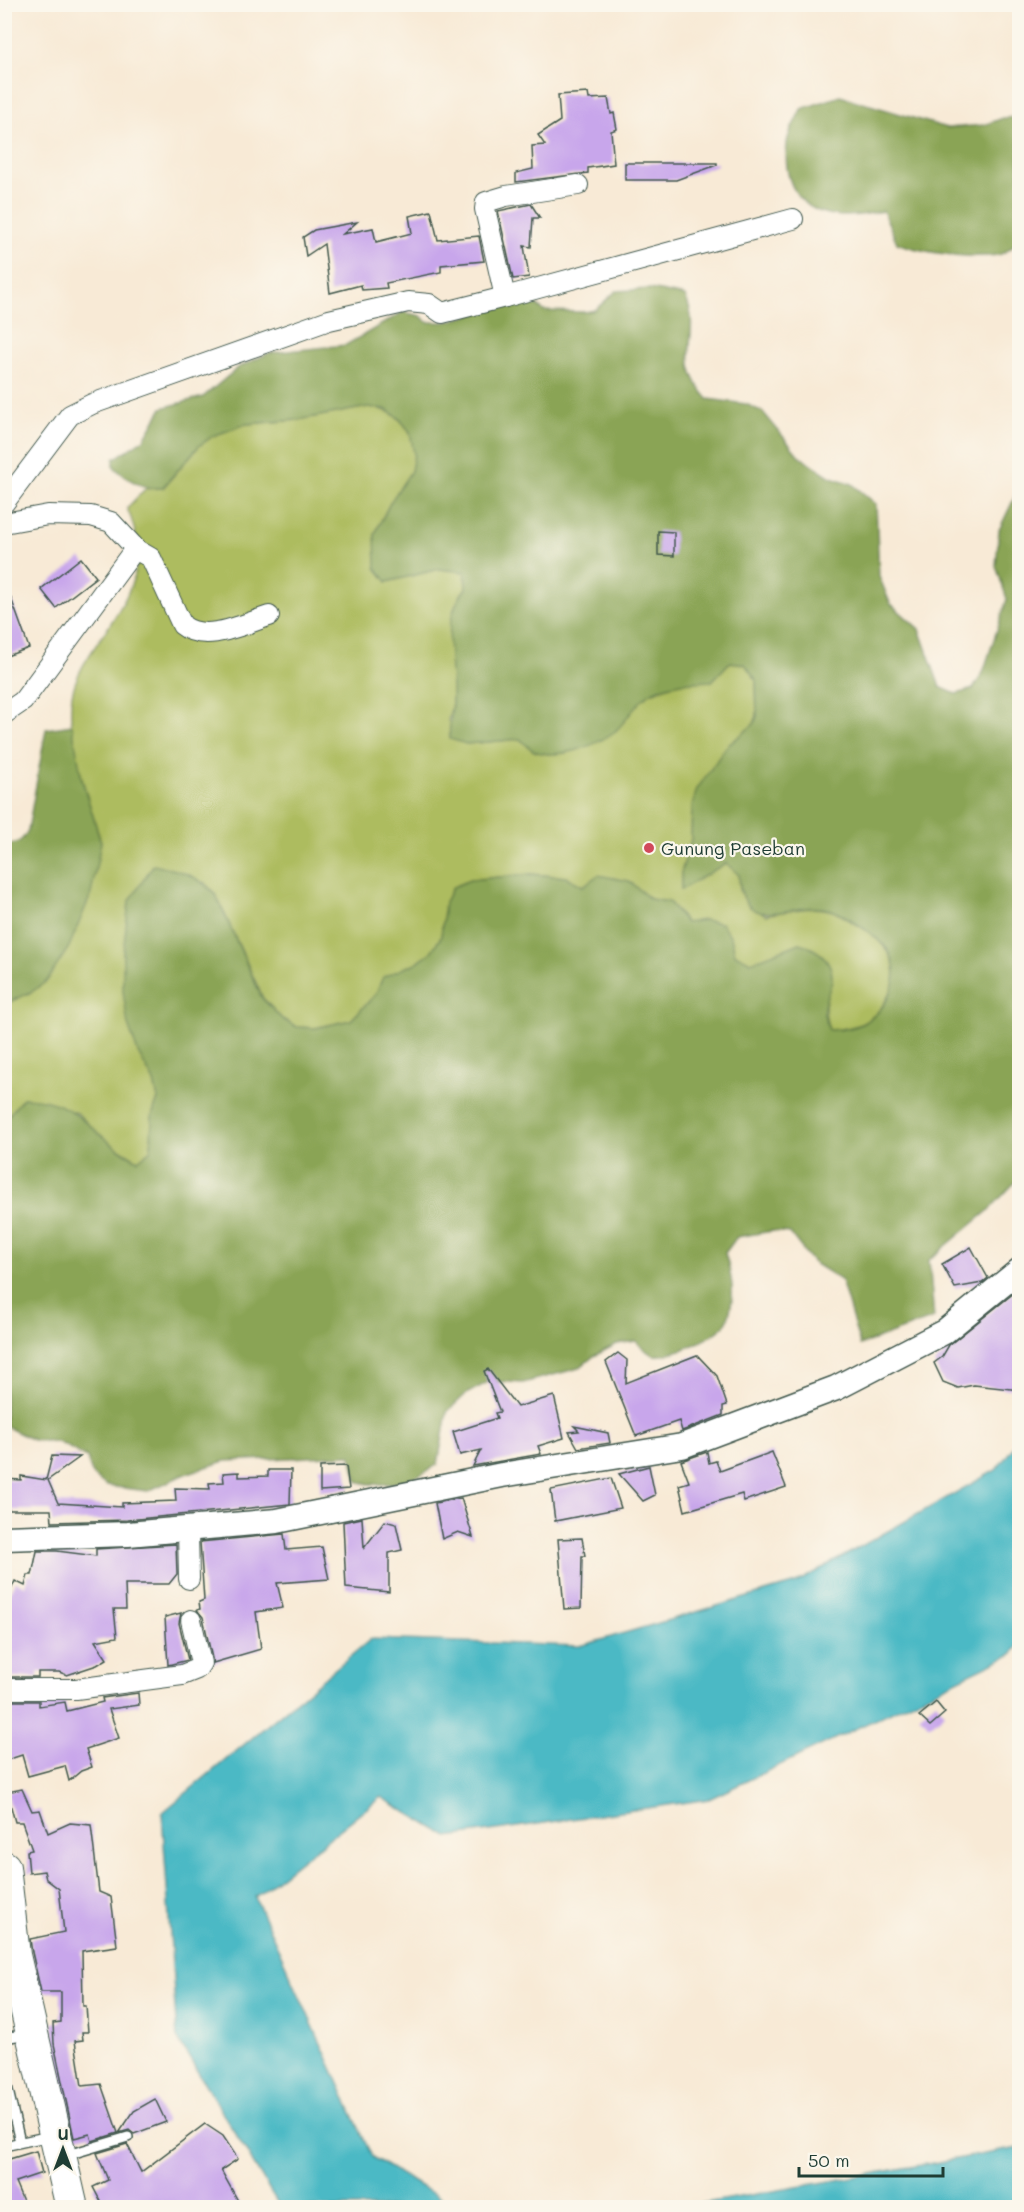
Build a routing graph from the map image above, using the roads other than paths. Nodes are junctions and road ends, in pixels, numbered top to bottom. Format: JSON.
{"nodes":[{"id":1,"x":578,"y":185,"type":"dead end"},
{"id":2,"x":793,"y":219,"type":"dead end"},
{"id":3,"x":505,"y":297,"type":"junction"},
{"id":4,"x":4,"y":503,"type":"edge"},
{"id":5,"x":4,"y":523,"type":"edge"},
{"id":6,"x":137,"y":550,"type":"junction"},
{"id":7,"x":269,"y":616,"type":"dead end"},
{"id":8,"x":4,"y":714,"type":"edge"},
{"id":9,"x":1020,"y":1270,"type":"edge"},
{"id":10,"x":188,"y":1530,"type":"junction"},
{"id":11,"x":4,"y":1538,"type":"edge"},
{"id":12,"x":189,"y":1579,"type":"dead end"},
{"id":13,"x":191,"y":1620,"type":"dead end"},
{"id":14,"x":4,"y":1689,"type":"edge"},
{"id":15,"x":4,"y":1867,"type":"edge"},
{"id":16,"x":17,"y":2036,"type":"edge"},
{"id":17,"x":4,"y":2073,"type":"edge"},
{"id":18,"x":128,"y":2137,"type":"dead end"},
{"id":19,"x":20,"y":2142,"type":"junction"},
{"id":20,"x":4,"y":2146,"type":"edge"},
{"id":21,"x":57,"y":2146,"type":"junction"},
{"id":22,"x":72,"y":2208,"type":"edge"}],
"edges":[{"from":1,"to":3,"type":"street"},
{"from":2,"to":3,"type":"street"},
{"from":3,"to":4,"type":"street"},
{"from":5,"to":6,"type":"street"},
{"from":6,"to":7,"type":"street"},
{"from":6,"to":8,"type":"street"},
{"from":9,"to":10,"type":"street"},
{"from":10,"to":11,"type":"street"},
{"from":10,"to":12,"type":"street"},
{"from":13,"to":14,"type":"street"},
{"from":15,"to":16,"type":"highway"},
{"from":16,"to":21,"type":"highway"},
{"from":17,"to":19,"type":"lane"},
{"from":18,"to":21,"type":"lane"},
{"from":19,"to":20,"type":"lane"},
{"from":19,"to":21,"type":"lane"},
{"from":21,"to":22,"type":"highway"}]}
